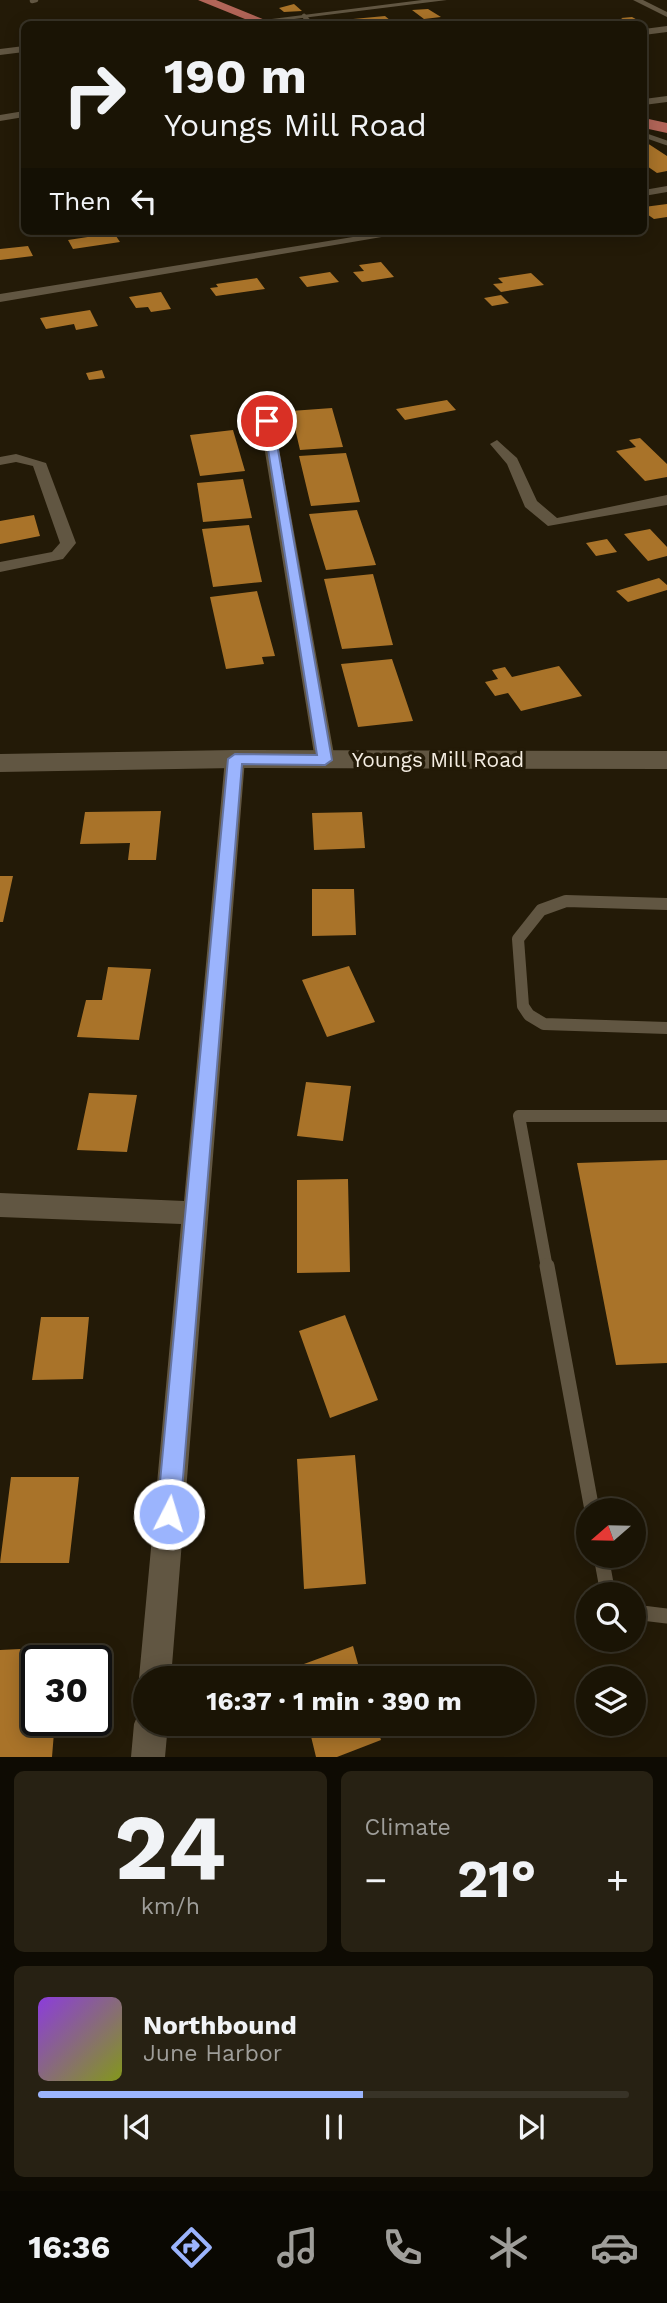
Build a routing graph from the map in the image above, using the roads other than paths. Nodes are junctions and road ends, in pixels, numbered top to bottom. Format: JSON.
{"nodes":[{"id":1,"x":204,"y":0,"type":"edge"},
{"id":2,"x":443,"y":0,"type":"edge"},
{"id":3,"x":637,"y":0,"type":"edge"},
{"id":4,"x":667,"y":15,"type":"edge"},
{"id":5,"x":303,"y":16,"type":"junction"},
{"id":6,"x":259,"y":21,"type":"edge"},
{"id":7,"x":275,"y":21,"type":"edge"},
{"id":8,"x":308,"y":21,"type":"edge"},
{"id":9,"x":667,"y":29,"type":"edge"},
{"id":10,"x":647,"y":32,"type":"edge"},
{"id":11,"x":21,"y":49,"type":"edge"},
{"id":12,"x":0,"y":52,"type":"edge"},
{"id":13,"x":667,"y":99,"type":"edge"},
{"id":14,"x":647,"y":102,"type":"edge"},
{"id":15,"x":21,"y":114,"type":"edge"},
{"id":16,"x":0,"y":118,"type":"edge"},
{"id":17,"x":652,"y":129,"type":"edge"},
{"id":18,"x":667,"y":143,"type":"edge"},
{"id":19,"x":667,"y":189,"type":"edge"},
{"id":20,"x":647,"y":192,"type":"edge"},
{"id":21,"x":386,"y":235,"type":"edge"},
{"id":22,"x":0,"y":298,"type":"edge"},
{"id":23,"x":267,"y":421,"type":"dead end"},
{"id":24,"x":497,"y":444,"type":"dead end"},
{"id":25,"x":0,"y":461,"type":"edge"},
{"id":26,"x":667,"y":500,"type":"edge"},
{"id":27,"x":0,"y":567,"type":"edge"},
{"id":28,"x":235,"y":759,"type":"junction"},
{"id":29,"x":325,"y":760,"type":"junction"},
{"id":30,"x":667,"y":760,"type":"edge"},
{"id":31,"x":0,"y":763,"type":"edge"},
{"id":32,"x":667,"y":904,"type":"edge"},
{"id":33,"x":667,"y":1028,"type":"edge"},
{"id":34,"x":667,"y":1116,"type":"edge"},
{"id":35,"x":0,"y":1205,"type":"edge"},
{"id":36,"x":194,"y":1213,"type":"junction"},
{"id":37,"x":590,"y":1498,"type":"edge"},
{"id":38,"x":646,"y":1613,"type":"edge"},
{"id":39,"x":667,"y":1616,"type":"edge"},
{"id":40,"x":156,"y":1666,"type":"edge"},
{"id":41,"x":150,"y":1736,"type":"edge"},
{"id":42,"x":148,"y":1757,"type":"edge"}],
"edges":[{"from":1,"to":6,"type":"main road"},
{"from":2,"to":5,"type":"street"},
{"from":3,"to":4,"type":"street"},
{"from":5,"to":7,"type":"street"},
{"from":5,"to":8,"type":"lane"},
{"from":9,"to":10,"type":"street"},
{"from":11,"to":12,"type":"street"},
{"from":13,"to":14,"type":"street"},
{"from":15,"to":16,"type":"street"},
{"from":17,"to":18,"type":"lane"},
{"from":19,"to":20,"type":"street"},
{"from":21,"to":22,"type":"street"},
{"from":23,"to":29,"type":"street"},
{"from":24,"to":26,"type":"street"},
{"from":25,"to":27,"type":"street"},
{"from":28,"to":29,"type":"street","name":"Youngs Mill Road"},
{"from":28,"to":31,"type":"street","name":"Youngs Mill Road"},
{"from":28,"to":36,"type":"street"},
{"from":29,"to":30,"type":"street","name":"Youngs Mill Road"},
{"from":32,"to":33,"type":"lane"},
{"from":34,"to":37,"type":"lane"},
{"from":35,"to":36,"type":"street"},
{"from":36,"to":40,"type":"street"},
{"from":38,"to":39,"type":"lane"},
{"from":41,"to":42,"type":"street"}]}
